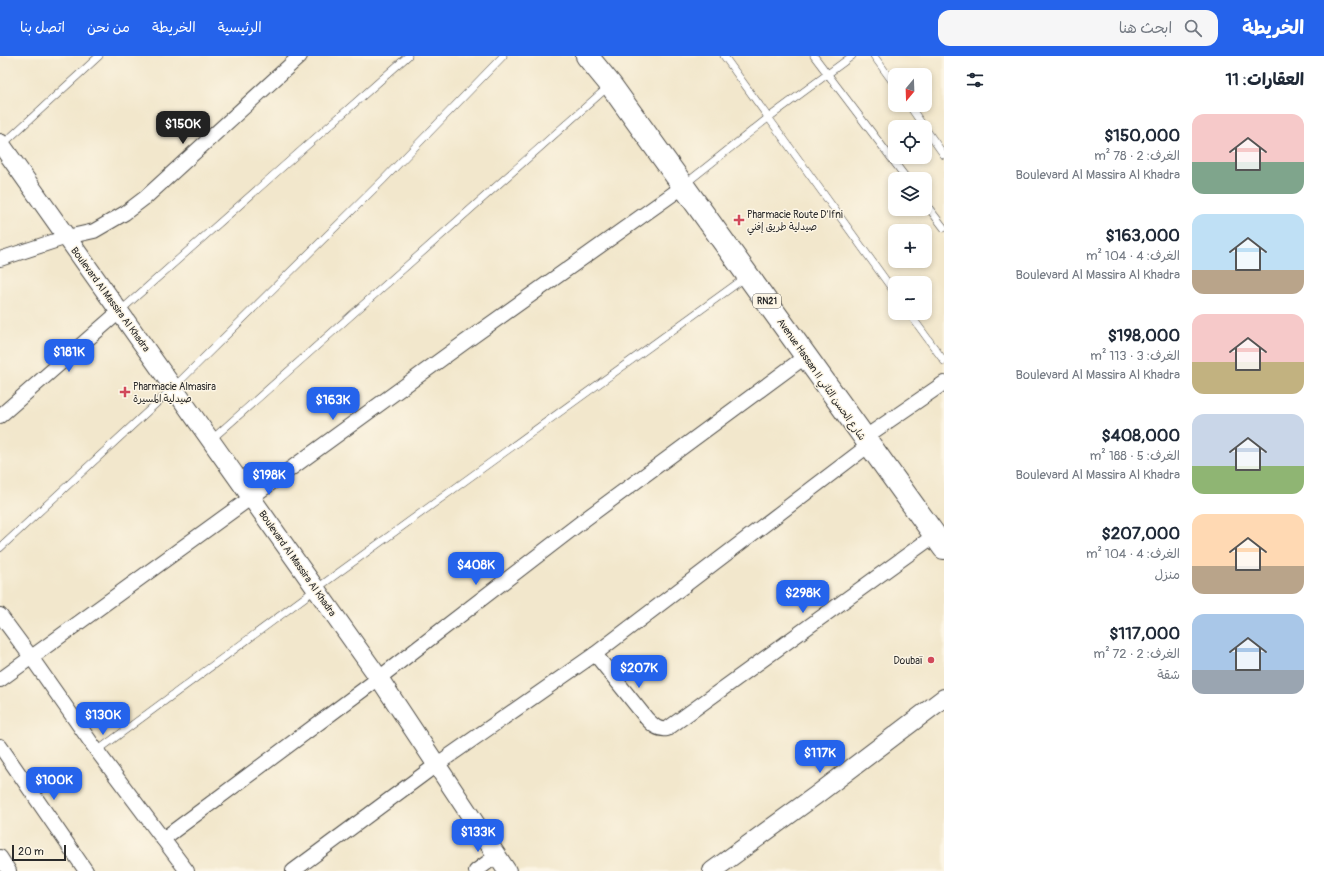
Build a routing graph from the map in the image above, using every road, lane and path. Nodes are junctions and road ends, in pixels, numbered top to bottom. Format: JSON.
{"nodes":[{"id":1,"x":99,"y":56,"type":"edge"},
{"id":2,"x":300,"y":56,"type":"edge"},
{"id":3,"x":408,"y":56,"type":"edge"},
{"id":4,"x":503,"y":56,"type":"edge"},
{"id":5,"x":587,"y":56,"type":"edge"},
{"id":6,"x":724,"y":56,"type":"edge"},
{"id":7,"x":814,"y":56,"type":"edge"},
{"id":8,"x":852,"y":56,"type":"edge"},
{"id":9,"x":874,"y":56,"type":"edge"},
{"id":10,"x":827,"y":74,"type":"junction"},
{"id":11,"x":888,"y":75,"type":"edge"},
{"id":12,"x":610,"y":84,"type":"junction"},
{"id":13,"x":768,"y":118,"type":"junction"},
{"id":14,"x":932,"y":138,"type":"edge"},
{"id":15,"x":1,"y":145,"type":"edge"},
{"id":16,"x":944,"y":155,"type":"edge"},
{"id":17,"x":902,"y":172,"type":"edge"},
{"id":18,"x":684,"y":186,"type":"junction"},
{"id":19,"x":932,"y":212,"type":"edge"},
{"id":20,"x":944,"y":228,"type":"edge"},
{"id":21,"x":67,"y":237,"type":"junction"},
{"id":22,"x":0,"y":260,"type":"edge"},
{"id":23,"x":748,"y":276,"type":"junction"},
{"id":24,"x":888,"y":283,"type":"edge"},
{"id":25,"x":120,"y":311,"type":"junction"},
{"id":26,"x":914,"y":320,"type":"edge"},
{"id":27,"x":806,"y":356,"type":"junction"},
{"id":28,"x":944,"y":361,"type":"edge"},
{"id":29,"x":944,"y":383,"type":"edge"},
{"id":30,"x":174,"y":387,"type":"junction"},
{"id":31,"x":0,"y":416,"type":"edge"},
{"id":32,"x":211,"y":440,"type":"junction"},
{"id":33,"x":867,"y":442,"type":"junction"},
{"id":34,"x":251,"y":496,"type":"junction"},
{"id":35,"x":939,"y":542,"type":"edge"},
{"id":36,"x":0,"y":548,"type":"edge"},
{"id":37,"x":316,"y":589,"type":"junction"},
{"id":38,"x":0,"y":615,"type":"edge"},
{"id":39,"x":595,"y":654,"type":"junction"},
{"id":40,"x":32,"y":657,"type":"junction"},
{"id":41,"x":379,"y":678,"type":"junction"},
{"id":42,"x":0,"y":680,"type":"edge"},
{"id":43,"x":944,"y":698,"type":"edge"},
{"id":44,"x":0,"y":746,"type":"edge"},
{"id":45,"x":97,"y":752,"type":"junction"},
{"id":46,"x":436,"y":765,"type":"junction"},
{"id":47,"x":163,"y":839,"type":"junction"},
{"id":48,"x":496,"y":856,"type":"junction"},
{"id":49,"x":0,"y":857,"type":"edge"},
{"id":50,"x":9,"y":871,"type":"edge"},
{"id":51,"x":86,"y":871,"type":"edge"},
{"id":52,"x":187,"y":871,"type":"edge"},
{"id":53,"x":293,"y":871,"type":"edge"},
{"id":54,"x":476,"y":871,"type":"edge"},
{"id":55,"x":507,"y":871,"type":"edge"},
{"id":56,"x":712,"y":871,"type":"edge"}],
"edges":[{"from":1,"to":15,"type":"lane"},
{"from":2,"to":21,"type":"street"},
{"from":3,"to":25,"type":"lane"},
{"from":4,"to":30,"type":"lane"},
{"from":5,"to":12,"type":"main road","name":"Avenue Hassan II شارع الحسن الثاني","number":"RN21"},
{"from":6,"to":13,"type":"lane"},
{"from":7,"to":10,"type":"lane"},
{"from":8,"to":10,"type":"lane"},
{"from":9,"to":11,"type":"lane"},
{"from":10,"to":13,"type":"lane"},
{"from":10,"to":17,"type":"lane"},
{"from":12,"to":18,"type":"main road","name":"Avenue Hassan II شارع الحسن الثاني","number":"RN21"},
{"from":12,"to":32,"type":"lane"},
{"from":13,"to":18,"type":"lane"},
{"from":13,"to":24,"type":"lane"},
{"from":14,"to":16,"type":"lane"},
{"from":15,"to":21,"type":"street","name":"Boulevard Al Massira Al Khadra"},
{"from":18,"to":23,"type":"main road","name":"Avenue Hassan II شارع الحسن الثاني","number":"RN21"},
{"from":18,"to":34,"type":"street"},
{"from":19,"to":20,"type":"lane"},
{"from":21,"to":22,"type":"street"},
{"from":21,"to":25,"type":"street","name":"Boulevard Al Massira Al Khadra"},
{"from":23,"to":27,"type":"main road","name":"Avenue Hassan II شارع الحسن الثاني","number":"RN21"},
{"from":23,"to":37,"type":"lane"},
{"from":25,"to":30,"type":"street","name":"Boulevard Al Massira Al Khadra"},
{"from":25,"to":31,"type":"street"},
{"from":26,"to":28,"type":"lane"},
{"from":27,"to":33,"type":"main road","name":"Avenue Hassan II شارع الحسن الثاني","number":"RN21"},
{"from":27,"to":41,"type":"street"},
{"from":29,"to":33,"type":"street"},
{"from":30,"to":32,"type":"street","name":"Boulevard Al Massira Al Khadra"},
{"from":30,"to":36,"type":"lane"},
{"from":32,"to":34,"type":"street","name":"Boulevard Al Massira Al Khadra"},
{"from":33,"to":35,"type":"main road","name":"Avenue Hassan II شارع الحسن الثاني","number":"RN21"},
{"from":33,"to":39,"type":"street"},
{"from":34,"to":37,"type":"street","name":"Boulevard Al Massira Al Khadra"},
{"from":34,"to":40,"type":"street"},
{"from":35,"to":39,"type":"street"},
{"from":37,"to":41,"type":"street","name":"Boulevard Al Massira Al Khadra"},
{"from":37,"to":45,"type":"lane"},
{"from":38,"to":40,"type":"street"},
{"from":39,"to":46,"type":"street"},
{"from":40,"to":42,"type":"street"},
{"from":40,"to":45,"type":"street"},
{"from":41,"to":46,"type":"street","name":"Boulevard Al Massira Al Khadra"},
{"from":41,"to":47,"type":"street"},
{"from":43,"to":56,"type":"street"},
{"from":44,"to":51,"type":"street"},
{"from":45,"to":47,"type":"street"},
{"from":46,"to":48,"type":"street","name":"Boulevard Al Massira Al Khadra"},
{"from":46,"to":53,"type":"street"},
{"from":47,"to":52,"type":"street"},
{"from":48,"to":54,"type":"street"},
{"from":48,"to":55,"type":"street","name":"Boulevard Al Massira Al Khadra"},
{"from":49,"to":50,"type":"street"}]}
